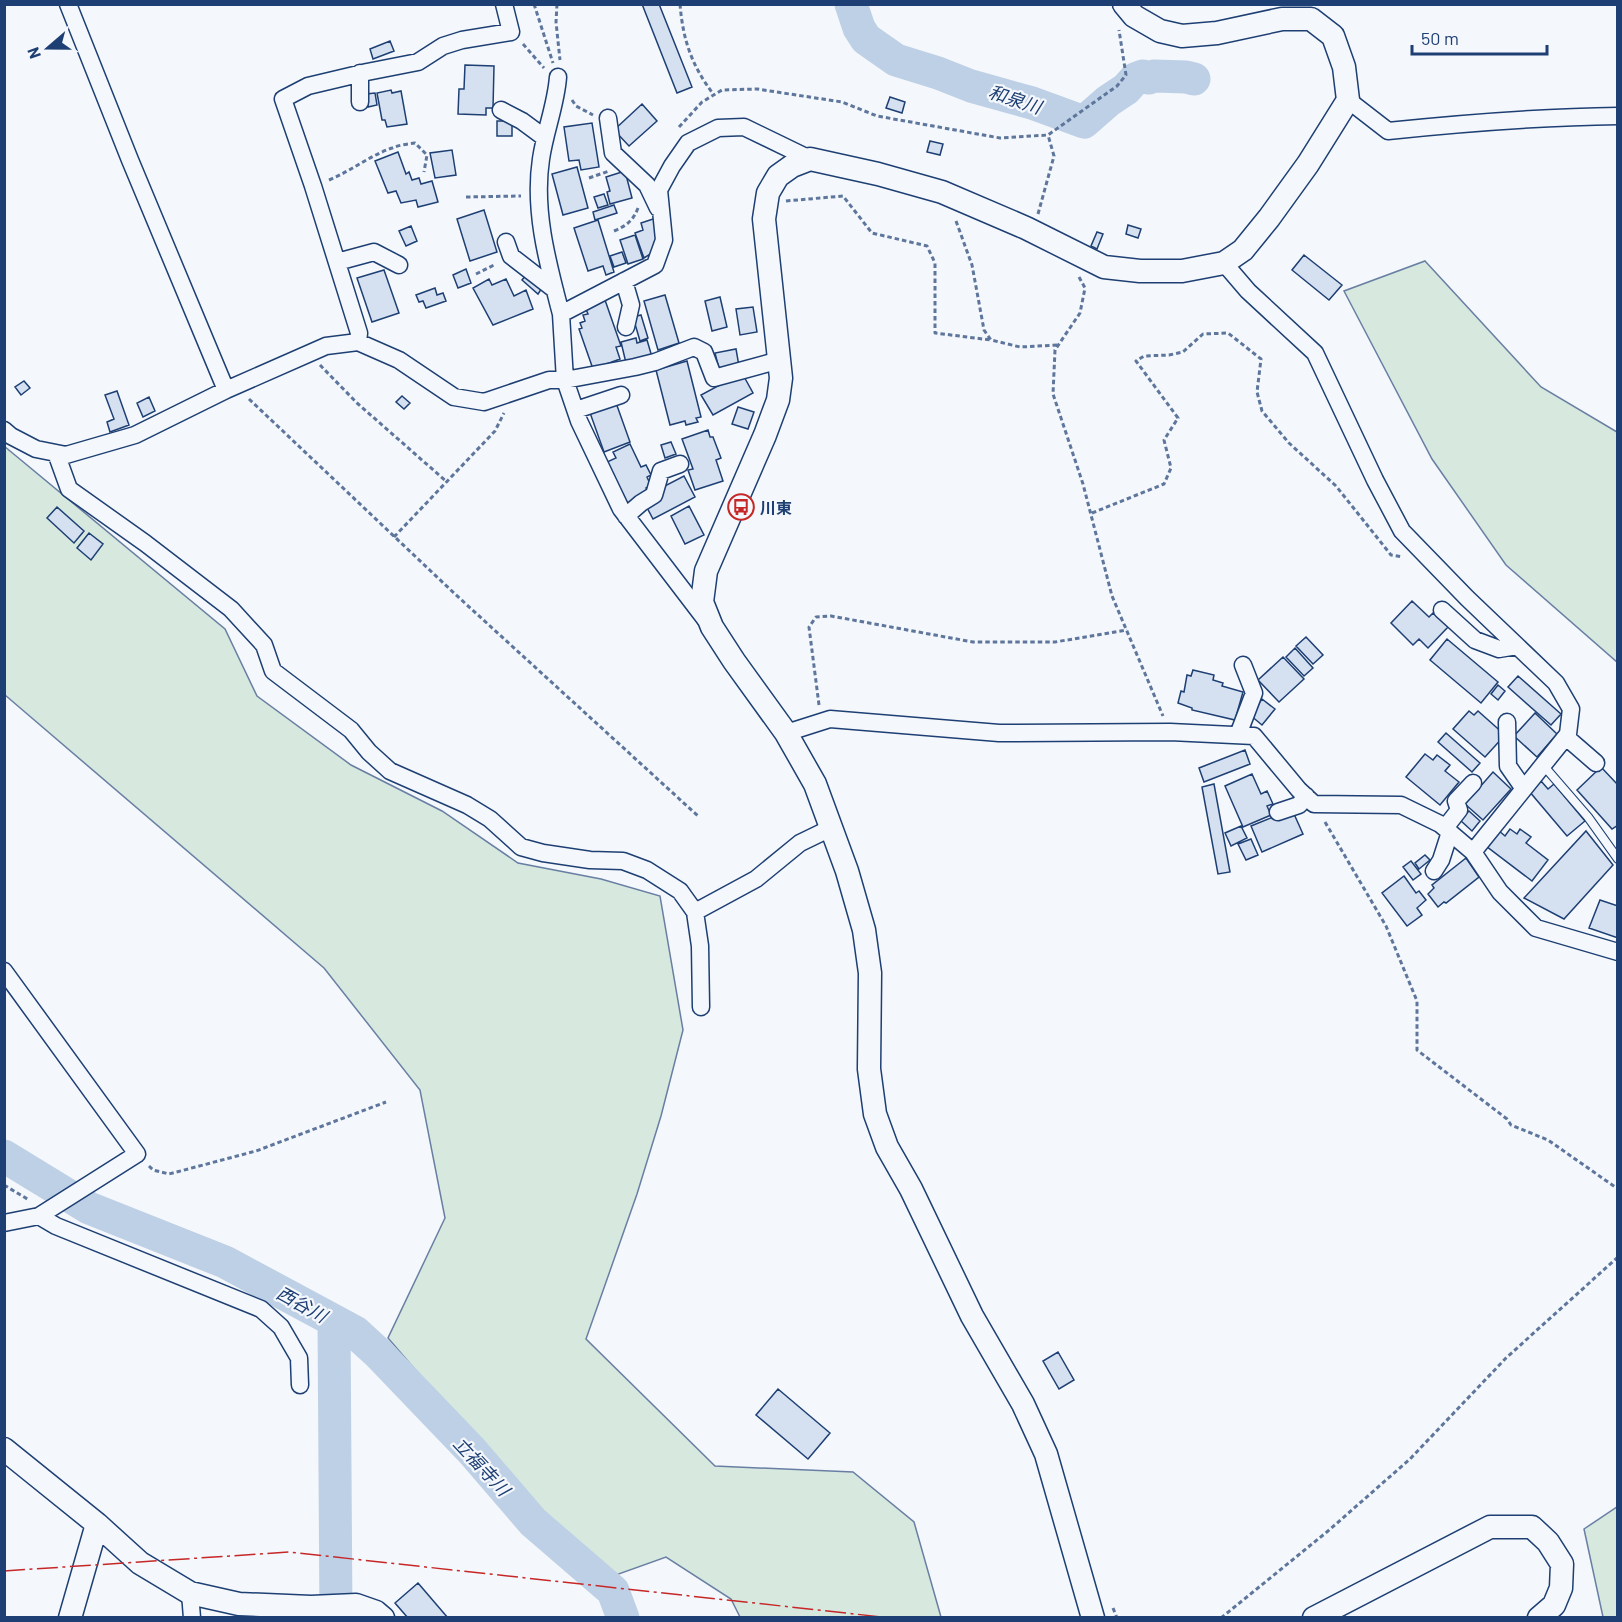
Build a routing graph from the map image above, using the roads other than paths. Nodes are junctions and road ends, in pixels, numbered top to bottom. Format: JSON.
{"nodes":[{"id":1,"x":68,"y":4,"type":"edge"},
{"id":2,"x":504,"y":4,"type":"edge"},
{"id":3,"x":1124,"y":4,"type":"edge"},
{"id":4,"x":360,"y":73,"type":"junction"},
{"id":5,"x":558,"y":81,"type":"road end"},
{"id":6,"x":1348,"y":100,"type":"junction"},
{"id":7,"x":360,"y":102,"type":"dead end"},
{"id":8,"x":501,"y":110,"type":"dead end"},
{"id":9,"x":1617,"y":117,"type":"edge"},
{"id":10,"x":608,"y":118,"type":"dead end"},
{"id":11,"x":544,"y":138,"type":"junction"},
{"id":12,"x":810,"y":159,"type":"junction"},
{"id":13,"x":661,"y":214,"type":"junction"},
{"id":14,"x":509,"y":249,"type":"road end"},
{"id":15,"x":337,"y":262,"type":"junction"},
{"id":16,"x":1224,"y":263,"type":"junction"},
{"id":17,"x":399,"y":265,"type":"dead end"},
{"id":18,"x":624,"y":281,"type":"junction"},
{"id":19,"x":548,"y":293,"type":"junction"},
{"id":20,"x":561,"y":312,"type":"junction"},
{"id":21,"x":626,"y":327,"type":"dead end"},
{"id":22,"x":358,"y":342,"type":"junction"},
{"id":23,"x":780,"y":360,"type":"junction"},
{"id":24,"x":565,"y":380,"type":"junction"},
{"id":25,"x":232,"y":389,"type":"junction"},
{"id":26,"x":621,"y":395,"type":"dead end"},
{"id":27,"x":576,"y":411,"type":"junction"},
{"id":28,"x":4,"y":430,"type":"edge"},
{"id":29,"x":56,"y":453,"type":"junction"},
{"id":30,"x":680,"y":464,"type":"dead end"},
{"id":31,"x":626,"y":516,"type":"junction"},
{"id":32,"x":1442,"y":610,"type":"dead end"},
{"id":33,"x":712,"y":627,"type":"junction"},
{"id":34,"x":1517,"y":646,"type":"junction"},
{"id":35,"x":1243,"y":665,"type":"dead end"},
{"id":36,"x":1507,"y":722,"type":"dead end"},
{"id":37,"x":786,"y":733,"type":"junction"},
{"id":38,"x":1238,"y":735,"type":"junction"},
{"id":39,"x":1566,"y":737,"type":"junction"},
{"id":40,"x":1596,"y":763,"type":"dead end"},
{"id":41,"x":1544,"y":765,"type":"junction"},
{"id":42,"x":1473,"y":783,"type":"dead end"},
{"id":43,"x":1524,"y":789,"type":"junction"},
{"id":44,"x":1310,"y":800,"type":"junction"},
{"id":45,"x":1278,"y":812,"type":"dead end"},
{"id":46,"x":831,"y":828,"type":"junction"},
{"id":47,"x":1447,"y":830,"type":"junction"},
{"id":48,"x":1473,"y":852,"type":"junction"},
{"id":49,"x":1617,"y":859,"type":"edge"},
{"id":50,"x":1434,"y":871,"type":"dead end"},
{"id":51,"x":695,"y":912,"type":"junction"},
{"id":52,"x":1617,"y":952,"type":"edge"},
{"id":53,"x":4,"y":971,"type":"edge"},
{"id":54,"x":701,"y":1007,"type":"dead end"},
{"id":55,"x":39,"y":1216,"type":"junction"},
{"id":56,"x":4,"y":1223,"type":"edge"},
{"id":57,"x":300,"y":1385,"type":"dead end"},
{"id":58,"x":4,"y":1449,"type":"edge"},
{"id":59,"x":97,"y":1524,"type":"junction"},
{"id":60,"x":190,"y":1593,"type":"junction"},
{"id":61,"x":70,"y":1617,"type":"edge"},
{"id":62,"x":192,"y":1617,"type":"edge"},
{"id":63,"x":383,"y":1617,"type":"edge"},
{"id":64,"x":1093,"y":1617,"type":"edge"},
{"id":65,"x":1314,"y":1617,"type":"edge"},
{"id":66,"x":1539,"y":1617,"type":"edge"}],
"edges":[{"from":1,"to":25,"type":"street"},
{"from":2,"to":4,"type":"street"},
{"from":3,"to":6,"type":"street"},
{"from":4,"to":7,"type":"street"},
{"from":4,"to":15,"type":"street"},
{"from":5,"to":11,"type":"street"},
{"from":6,"to":9,"type":"street"},
{"from":6,"to":16,"type":"street"},
{"from":8,"to":11,"type":"street"},
{"from":10,"to":13,"type":"street"},
{"from":11,"to":19,"type":"street"},
{"from":12,"to":13,"type":"street"},
{"from":12,"to":16,"type":"street"},
{"from":12,"to":23,"type":"street"},
{"from":13,"to":18,"type":"street"},
{"from":14,"to":19,"type":"street"},
{"from":15,"to":17,"type":"street"},
{"from":15,"to":22,"type":"street"},
{"from":16,"to":34,"type":"street"},
{"from":18,"to":20,"type":"street"},
{"from":18,"to":21,"type":"street"},
{"from":19,"to":20,"type":"street"},
{"from":20,"to":24,"type":"street"},
{"from":22,"to":24,"type":"street"},
{"from":22,"to":25,"type":"street"},
{"from":23,"to":24,"type":"street"},
{"from":23,"to":33,"type":"street"},
{"from":24,"to":27,"type":"street"},
{"from":25,"to":29,"type":"street"},
{"from":26,"to":27,"type":"street"},
{"from":27,"to":31,"type":"street"},
{"from":28,"to":29,"type":"street"},
{"from":29,"to":51,"type":"street"},
{"from":30,"to":31,"type":"street"},
{"from":31,"to":33,"type":"street"},
{"from":32,"to":34,"type":"street"},
{"from":33,"to":37,"type":"street"},
{"from":34,"to":39,"type":"street"},
{"from":35,"to":38,"type":"street"},
{"from":36,"to":43,"type":"street"},
{"from":37,"to":38,"type":"street"},
{"from":37,"to":46,"type":"street"},
{"from":38,"to":44,"type":"street"},
{"from":39,"to":40,"type":"street"},
{"from":39,"to":41,"type":"street"},
{"from":41,"to":43,"type":"street"},
{"from":41,"to":49,"type":"lane"},
{"from":42,"to":47,"type":"street"},
{"from":43,"to":48,"type":"street"},
{"from":44,"to":45,"type":"street"},
{"from":44,"to":47,"type":"street"},
{"from":46,"to":51,"type":"street"},
{"from":46,"to":64,"type":"street"},
{"from":47,"to":48,"type":"street"},
{"from":47,"to":50,"type":"street"},
{"from":48,"to":52,"type":"street"},
{"from":51,"to":54,"type":"street"},
{"from":53,"to":55,"type":"street"},
{"from":55,"to":56,"type":"street"},
{"from":55,"to":57,"type":"street"},
{"from":58,"to":59,"type":"street"},
{"from":59,"to":60,"type":"street"},
{"from":59,"to":61,"type":"street"},
{"from":60,"to":62,"type":"street"},
{"from":60,"to":63,"type":"street"},
{"from":65,"to":66,"type":"street"}]}
